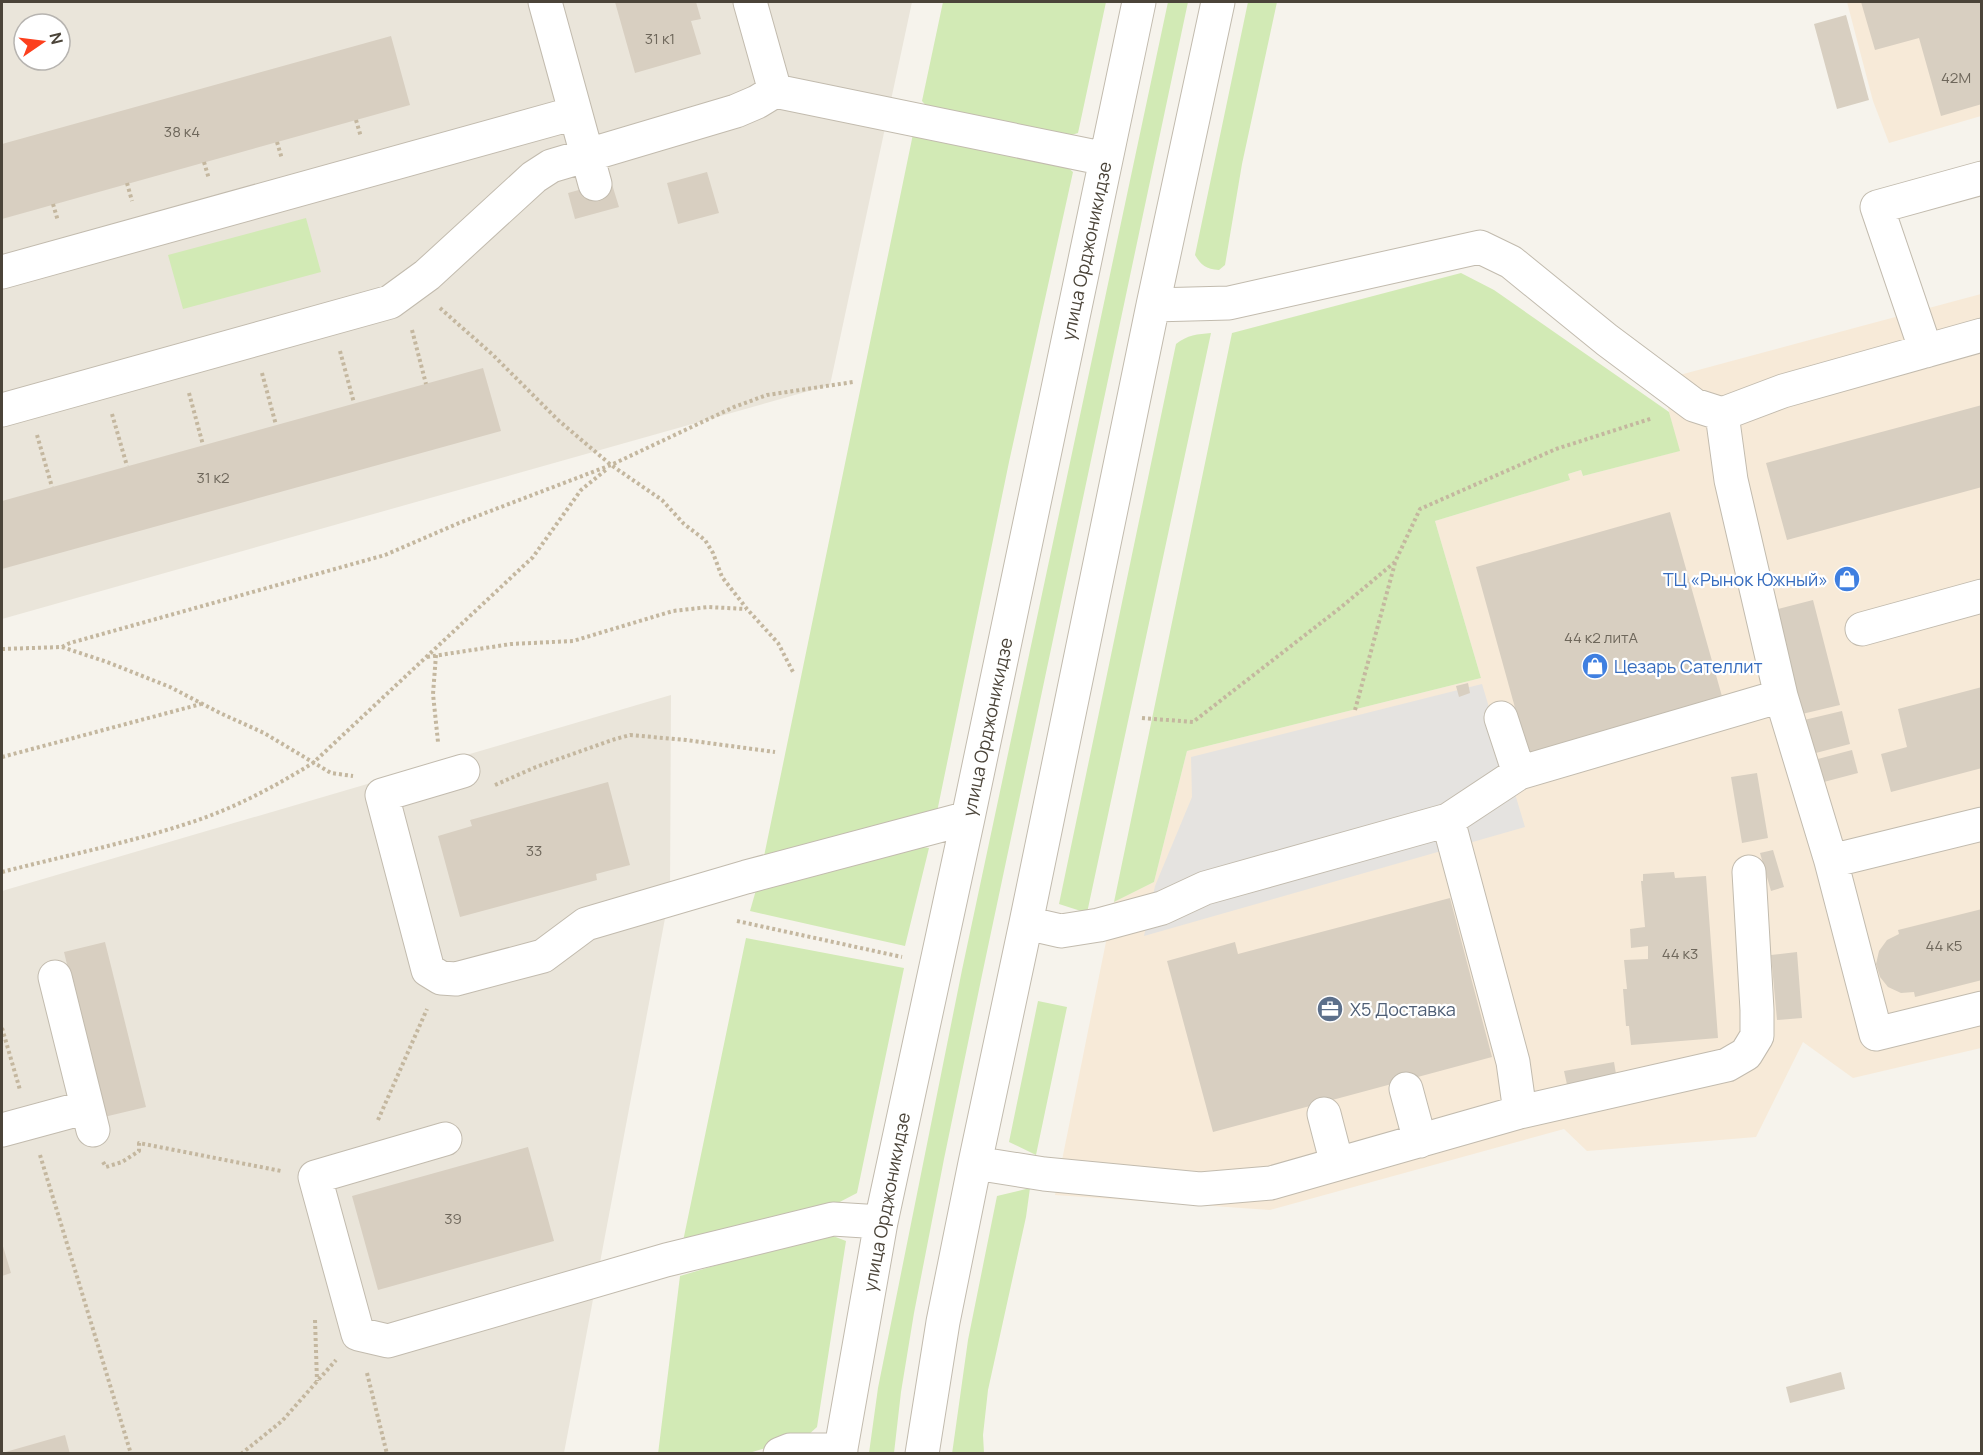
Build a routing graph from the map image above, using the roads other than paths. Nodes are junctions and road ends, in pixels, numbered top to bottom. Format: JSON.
{"nodes":[{"id":1,"x":545,"y":2,"type":"edge"},
{"id":2,"x":750,"y":2,"type":"edge"},
{"id":3,"x":1139,"y":2,"type":"edge"},
{"id":4,"x":1218,"y":2,"type":"edge"},
{"id":5,"x":775,"y":91,"type":"junction"},
{"id":6,"x":575,"y":113,"type":"junction"},
{"id":7,"x":1106,"y":159,"type":"junction"},
{"id":8,"x":591,"y":170,"type":"junction"},
{"id":9,"x":1982,"y":178,"type":"edge"},
{"id":10,"x":2,"y":272,"type":"edge"},
{"id":11,"x":1153,"y":305,"type":"junction"},
{"id":12,"x":1982,"y":335,"type":"edge"},
{"id":13,"x":1926,"y":351,"type":"junction"},
{"id":14,"x":15,"y":406,"type":"edge"},
{"id":15,"x":1708,"y":410,"type":"junction"},
{"id":16,"x":1982,"y":596,"type":"edge"},
{"id":17,"x":1862,"y":629,"type":"dead end"},
{"id":18,"x":1781,"y":696,"type":"junction"},
{"id":19,"x":1501,"y":718,"type":"dead end"},
{"id":20,"x":1519,"y":772,"type":"junction"},
{"id":21,"x":454,"y":774,"type":"road end"},
{"id":22,"x":968,"y":818,"type":"junction"},
{"id":23,"x":1448,"y":820,"type":"junction"},
{"id":24,"x":1982,"y":824,"type":"edge"},
{"id":25,"x":1831,"y":861,"type":"junction"},
{"id":26,"x":1749,"y":872,"type":"dead end"},
{"id":27,"x":1026,"y":923,"type":"junction"},
{"id":28,"x":55,"y":977,"type":"dead end"},
{"id":29,"x":1982,"y":1008,"type":"edge"},
{"id":30,"x":1406,"y":1089,"type":"dead end"},
{"id":31,"x":1520,"y":1113,"type":"junction"},
{"id":32,"x":1324,"y":1114,"type":"dead end"},
{"id":33,"x":16,"y":1126,"type":"edge"},
{"id":34,"x":445,"y":1139,"type":"dead end"},
{"id":35,"x":1420,"y":1141,"type":"junction"},
{"id":36,"x":975,"y":1163,"type":"junction"},
{"id":37,"x":1337,"y":1164,"type":"junction"},
{"id":38,"x":881,"y":1222,"type":"junction"},
{"id":39,"x":840,"y":1452,"type":"edge"},
{"id":40,"x":780,"y":1454,"type":"edge"},
{"id":41,"x":922,"y":1454,"type":"edge"}],
"edges":[{"from":1,"to":6,"type":"street"},
{"from":2,"to":5,"type":"street"},
{"from":3,"to":7,"type":"street","name":"улица Орджоникидзе"},
{"from":4,"to":11,"type":"street"},
{"from":5,"to":7,"type":"street"},
{"from":5,"to":8,"type":"street"},
{"from":6,"to":8,"type":"street"},
{"from":6,"to":10,"type":"street"},
{"from":7,"to":22,"type":"street","name":"улица Орджоникидзе"},
{"from":8,"to":14,"type":"street"},
{"from":9,"to":13,"type":"street"},
{"from":11,"to":15,"type":"street"},
{"from":11,"to":27,"type":"street"},
{"from":12,"to":13,"type":"street"},
{"from":13,"to":15,"type":"street"},
{"from":15,"to":18,"type":"street"},
{"from":16,"to":17,"type":"street"},
{"from":18,"to":20,"type":"street"},
{"from":18,"to":25,"type":"street"},
{"from":19,"to":20,"type":"street"},
{"from":20,"to":23,"type":"street"},
{"from":21,"to":22,"type":"street"},
{"from":22,"to":38,"type":"street","name":"улица Орджоникидзе"},
{"from":23,"to":27,"type":"street"},
{"from":23,"to":31,"type":"street"},
{"from":24,"to":25,"type":"street"},
{"from":25,"to":29,"type":"street"},
{"from":26,"to":31,"type":"street"},
{"from":27,"to":36,"type":"street"},
{"from":28,"to":33,"type":"street"},
{"from":30,"to":35,"type":"street"},
{"from":31,"to":35,"type":"street"},
{"from":32,"to":37,"type":"street"},
{"from":34,"to":38,"type":"street"},
{"from":35,"to":37,"type":"street"},
{"from":36,"to":37,"type":"street"},
{"from":36,"to":41,"type":"street"},
{"from":38,"to":39,"type":"street","name":"улица Орджоникидзе"},
{"from":39,"to":40,"type":"street"}]}
